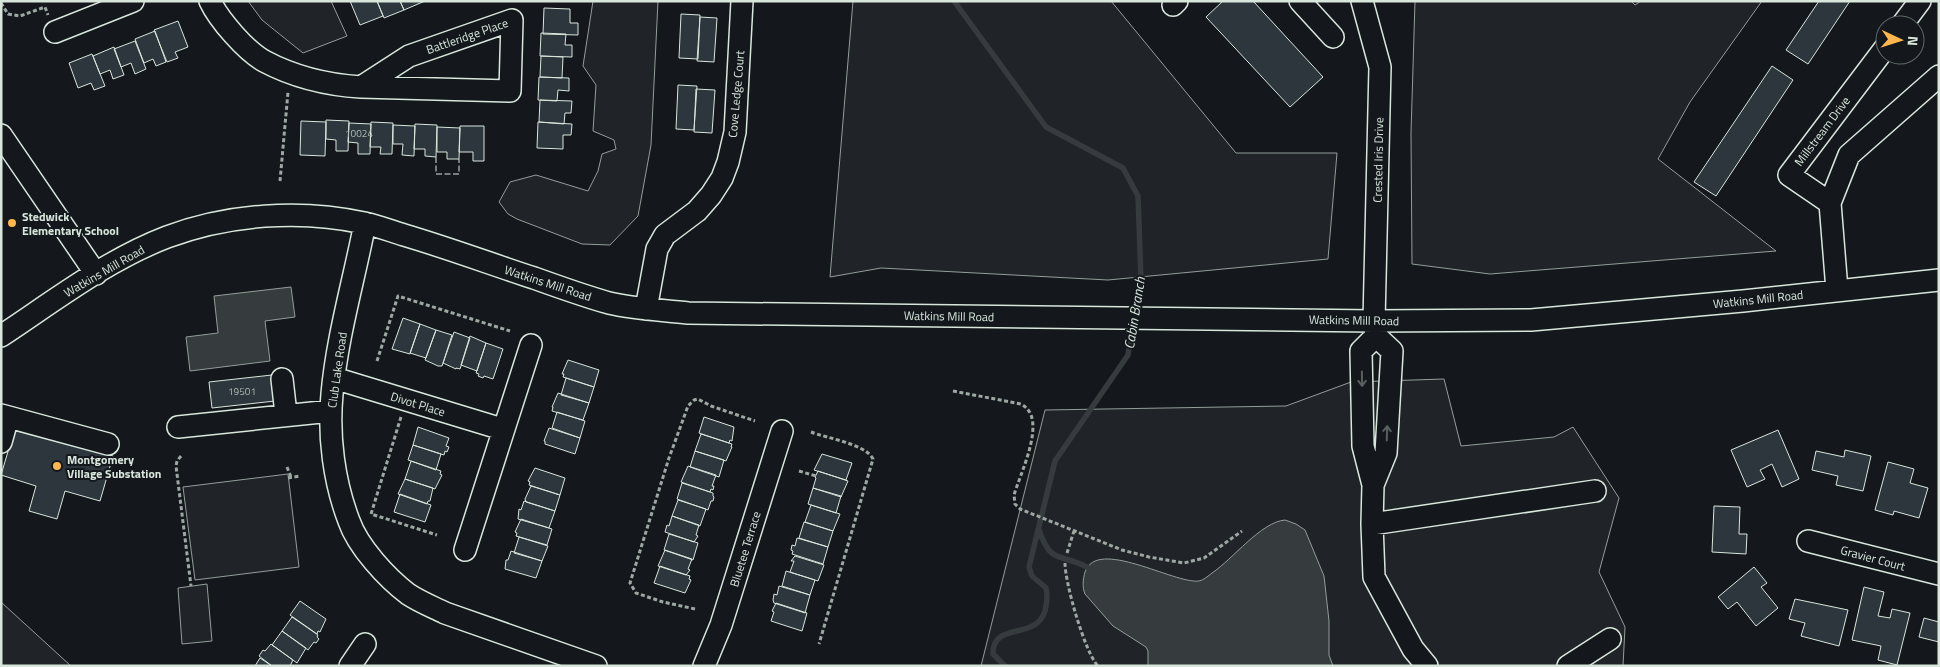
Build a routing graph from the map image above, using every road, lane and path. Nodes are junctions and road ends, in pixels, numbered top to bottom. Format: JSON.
{"nodes":[{"id":1,"x":133,"y":1,"type":"edge"},
{"id":2,"x":210,"y":1,"type":"edge"},
{"id":3,"x":742,"y":1,"type":"edge"},
{"id":4,"x":1300,"y":1,"type":"edge"},
{"id":5,"x":1362,"y":1,"type":"edge"},
{"id":6,"x":1920,"y":1,"type":"edge"},
{"id":7,"x":1,"y":3,"type":"edge"},
{"id":8,"x":1910,"y":15,"type":"edge"},
{"id":9,"x":54,"y":32,"type":"joint"},
{"id":10,"x":1333,"y":37,"type":"dead end"},
{"id":11,"x":1875,"y":61,"type":"edge"},
{"id":12,"x":290,"y":72,"type":"junction"},
{"id":13,"x":1939,"y":76,"type":"edge"},
{"id":14,"x":361,"y":87,"type":"junction"},
{"id":15,"x":1,"y":135,"type":"edge"},
{"id":16,"x":280,"y":181,"type":"dead end"},
{"id":17,"x":1830,"y":203,"type":"junction"},
{"id":18,"x":365,"y":223,"type":"junction"},
{"id":19,"x":96,"y":274,"type":"junction"},
{"id":20,"x":1939,"y":280,"type":"edge"},
{"id":21,"x":1838,"y":290,"type":"junction"},
{"id":22,"x":646,"y":309,"type":"junction"},
{"id":23,"x":1375,"y":329,"type":"junction"},
{"id":24,"x":510,"y":331,"type":"dead end"},
{"id":25,"x":1,"y":336,"type":"edge"},
{"id":26,"x":531,"y":345,"type":"dead end"},
{"id":27,"x":377,"y":361,"type":"dead end"},
{"id":28,"x":334,"y":378,"type":"junction"},
{"id":29,"x":282,"y":379,"type":"dead end"},
{"id":30,"x":953,"y":391,"type":"dead end"},
{"id":31,"x":406,"y":400,"type":"junction"},
{"id":32,"x":331,"y":410,"type":"junction"},
{"id":33,"x":286,"y":414,"type":"junction"},
{"id":34,"x":5,"y":416,"type":"edge"},
{"id":35,"x":755,"y":421,"type":"dead end"},
{"id":36,"x":178,"y":427,"type":"dead end"},
{"id":37,"x":502,"y":429,"type":"junction"},
{"id":38,"x":782,"y":431,"type":"dead end"},
{"id":39,"x":811,"y":432,"type":"dead end"},
{"id":40,"x":1,"y":442,"type":"edge"},
{"id":41,"x":108,"y":444,"type":"dead end"},
{"id":42,"x":181,"y":456,"type":"dead end"},
{"id":43,"x":287,"y":467,"type":"dead end"},
{"id":44,"x":799,"y":471,"type":"dead end"},
{"id":45,"x":300,"y":476,"type":"dead end"},
{"id":46,"x":816,"y":476,"type":"dead end"},
{"id":47,"x":1373,"y":485,"type":"junction"},
{"id":48,"x":1595,"y":490,"type":"dead end"},
{"id":49,"x":1372,"y":524,"type":"junction"},
{"id":50,"x":1242,"y":531,"type":"dead end"},
{"id":51,"x":1074,"y":532,"type":"junction"},
{"id":52,"x":437,"y":534,"type":"dead end"},
{"id":53,"x":1808,"y":541,"type":"dead end"},
{"id":54,"x":465,"y":550,"type":"dead end"},
{"id":55,"x":1068,"y":553,"type":"dead end"},
{"id":56,"x":1064,"y":563,"type":"dead end"},
{"id":57,"x":1939,"y":574,"type":"edge"},
{"id":58,"x":191,"y":586,"type":"dead end"},
{"id":59,"x":695,"y":609,"type":"dead end"},
{"id":60,"x":1610,"y":640,"type":"dead end"},
{"id":61,"x":365,"y":644,"type":"dead end"},
{"id":62,"x":818,"y":644,"type":"dead end"},
{"id":63,"x":559,"y":659,"type":"edge"},
{"id":64,"x":350,"y":666,"type":"edge"},
{"id":65,"x":596,"y":666,"type":"edge"},
{"id":66,"x":704,"y":666,"type":"edge"},
{"id":67,"x":1098,"y":666,"type":"edge"},
{"id":68,"x":1427,"y":666,"type":"edge"},
{"id":69,"x":1568,"y":666,"type":"edge"}],
"edges":[{"from":1,"to":9,"type":"street"},
{"from":2,"to":12,"type":"street","name":"Battleridge Place"},
{"from":3,"to":22,"type":"street","name":"Cove Ledge Court"},
{"from":4,"to":10,"type":"street"},
{"from":5,"to":23,"type":"street","name":"Crested Iris Drive"},
{"from":6,"to":8,"type":"street"},
{"from":7,"to":9,"type":"path"},
{"from":11,"to":17,"type":"street","name":"Millstream Drive"},
{"from":12,"to":14,"type":"street","name":"Battleridge Place"},
{"from":12,"to":16,"type":"path"},
{"from":13,"to":17,"type":"street"},
{"from":14,"to":14,"type":"street","name":"Battleridge Place"},
{"from":15,"to":19,"type":"street"},
{"from":17,"to":21,"type":"street"},
{"from":18,"to":19,"type":"street","name":"Watkins Mill Road"},
{"from":18,"to":22,"type":"street","name":"Watkins Mill Road"},
{"from":18,"to":28,"type":"street","name":"Club Lake Road"},
{"from":19,"to":25,"type":"street","name":"Watkins Mill Road"},
{"from":20,"to":21,"type":"street","name":"Watkins Mill Road"},
{"from":21,"to":23,"type":"street","name":"Watkins Mill Road"},
{"from":22,"to":23,"type":"street","name":"Watkins Mill Road"},
{"from":23,"to":47,"type":"street","one_way":true},
{"from":47,"to":23,"type":"street","one_way":true},
{"from":24,"to":27,"type":"path"},
{"from":26,"to":37,"type":"street"},
{"from":28,"to":31,"type":"street","name":"Divot Place"},
{"from":28,"to":32,"type":"street","name":"Club Lake Road"},
{"from":29,"to":33,"type":"street"},
{"from":30,"to":51,"type":"path"},
{"from":31,"to":37,"type":"street","name":"Divot Place"},
{"from":31,"to":52,"type":"path"},
{"from":32,"to":33,"type":"street"},
{"from":32,"to":63,"type":"street","name":"Club Lake Road"},
{"from":33,"to":36,"type":"street"},
{"from":34,"to":40,"type":"street"},
{"from":34,"to":41,"type":"street"},
{"from":35,"to":59,"type":"path"},
{"from":37,"to":54,"type":"street"},
{"from":38,"to":66,"type":"street","name":"Bluetee Terrace"},
{"from":39,"to":62,"type":"path"},
{"from":42,"to":58,"type":"path"},
{"from":43,"to":45,"type":"path"},
{"from":44,"to":46,"type":"path"},
{"from":47,"to":49,"type":"street"},
{"from":48,"to":49,"type":"street"},
{"from":49,"to":68,"type":"street"},
{"from":50,"to":51,"type":"path"},
{"from":51,"to":55,"type":"path"},
{"from":53,"to":57,"type":"street","name":"Gravier Court"},
{"from":56,"to":67,"type":"path"},
{"from":60,"to":69,"type":"street"},
{"from":61,"to":64,"type":"street"},
{"from":63,"to":65,"type":"street","name":"Club Lake Road"}]}
